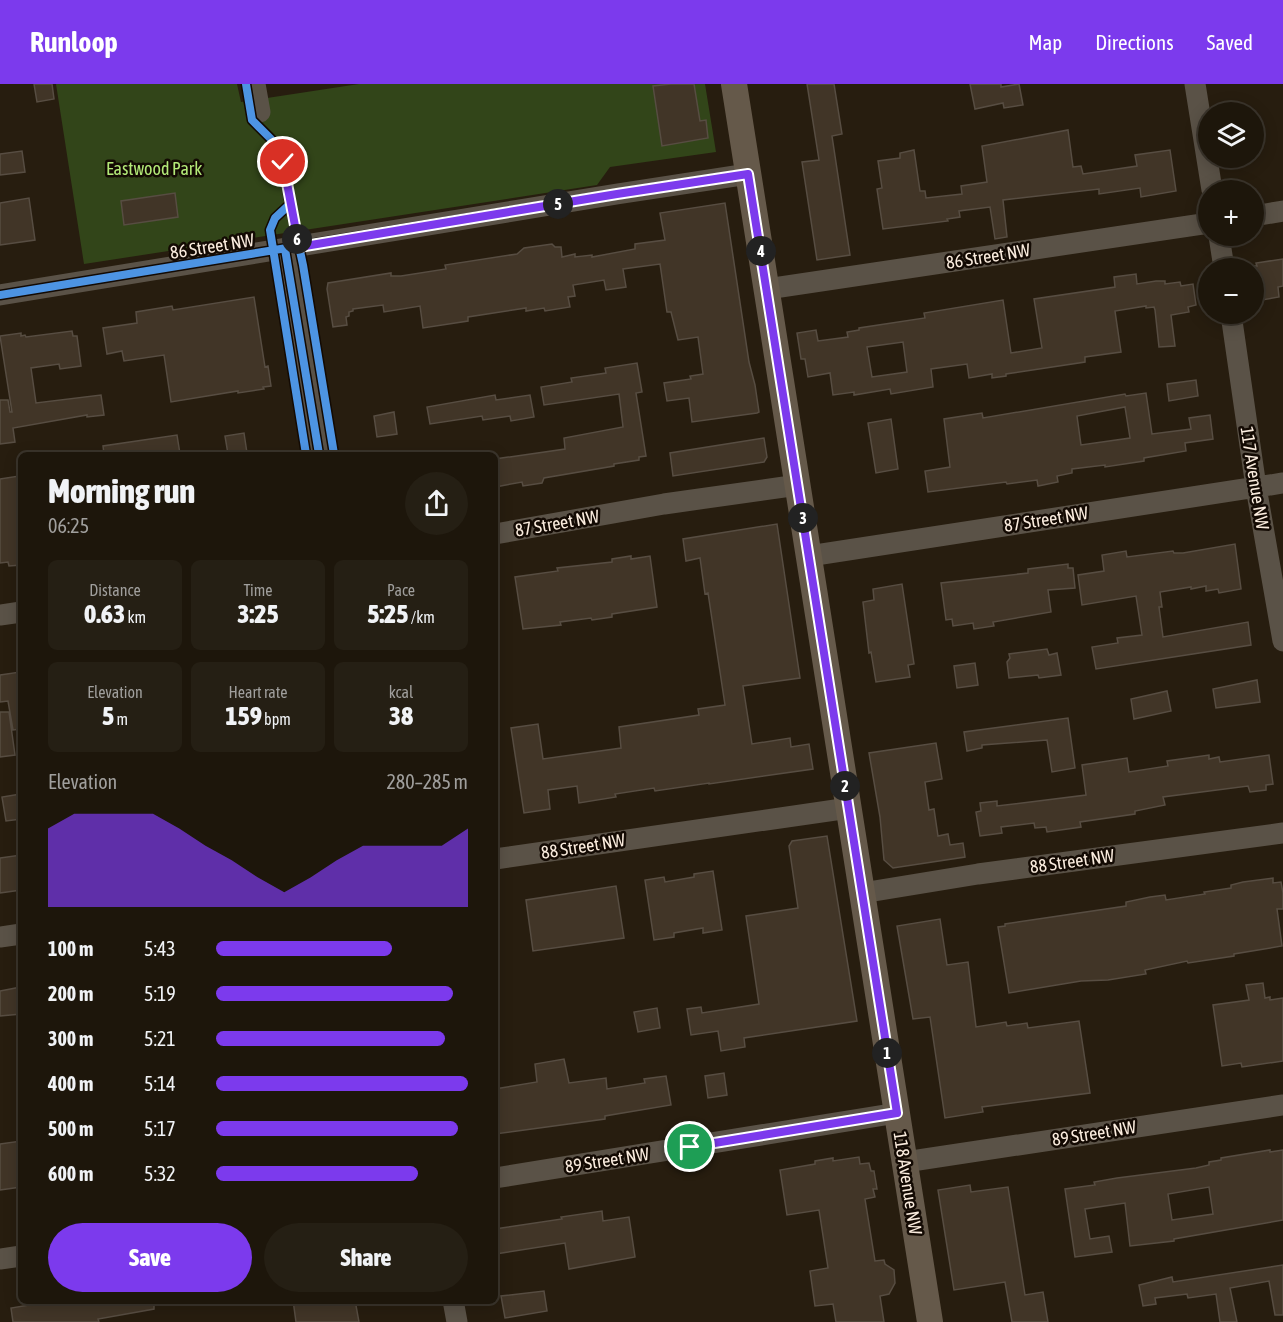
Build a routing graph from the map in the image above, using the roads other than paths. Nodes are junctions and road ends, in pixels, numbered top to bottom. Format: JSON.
{"nodes":[{"id":1,"x":255,"y":84,"type":"edge"},
{"id":2,"x":734,"y":84,"type":"edge"},
{"id":3,"x":1195,"y":84,"type":"edge"},
{"id":4,"x":260,"y":112,"type":"dead end"},
{"id":5,"x":748,"y":174,"type":"junction"},
{"id":6,"x":1210,"y":180,"type":"edge"},
{"id":7,"x":1283,"y":211,"type":"edge"},
{"id":8,"x":1264,"y":214,"type":"edge"},
{"id":9,"x":1198,"y":225,"type":"edge"},
{"id":10,"x":285,"y":249,"type":"junction"},
{"id":11,"x":767,"y":289,"type":"junction"},
{"id":12,"x":0,"y":295,"type":"edge"},
{"id":13,"x":1232,"y":324,"type":"edge"},
{"id":14,"x":319,"y":452,"type":"edge"},
{"id":15,"x":1283,"y":483,"type":"edge"},
{"id":16,"x":798,"y":485,"type":"junction"},
{"id":17,"x":1256,"y":487,"type":"junction"},
{"id":18,"x":498,"y":533,"type":"edge"},
{"id":19,"x":809,"y":556,"type":"junction"},
{"id":20,"x":18,"y":612,"type":"edge"},
{"id":21,"x":0,"y":615,"type":"edge"},
{"id":22,"x":1283,"y":641,"type":"edge"},
{"id":23,"x":849,"y":808,"type":"junction"},
{"id":24,"x":1283,"y":833,"type":"edge"},
{"id":25,"x":498,"y":859,"type":"edge"},
{"id":26,"x":862,"y":893,"type":"junction"},
{"id":27,"x":18,"y":934,"type":"edge"},
{"id":28,"x":0,"y":937,"type":"edge"},
{"id":29,"x":1283,"y":1106,"type":"edge"},
{"id":30,"x":897,"y":1113,"type":"junction"},
{"id":31,"x":905,"y":1162,"type":"junction"},
{"id":32,"x":498,"y":1178,"type":"edge"},
{"id":33,"x":18,"y":1256,"type":"edge"},
{"id":34,"x":0,"y":1259,"type":"edge"},
{"id":35,"x":454,"y":1304,"type":"edge"},
{"id":36,"x":457,"y":1322,"type":"edge"},
{"id":37,"x":930,"y":1322,"type":"edge"}],
"edges":[{"from":1,"to":4,"type":"street"},
{"from":2,"to":5,"type":"main road","name":"118 Avenue NW"},
{"from":3,"to":6,"type":"street"},
{"from":5,"to":10,"type":"street","name":"86 Street NW"},
{"from":5,"to":11,"type":"main road","name":"118 Avenue NW"},
{"from":7,"to":8,"type":"street"},
{"from":9,"to":11,"type":"street","name":"86 Street NW"},
{"from":10,"to":12,"type":"street","name":"86 Street NW"},
{"from":10,"to":14,"type":"street"},
{"from":11,"to":16,"type":"main road","name":"118 Avenue NW"},
{"from":13,"to":17,"type":"street","name":"117 Avenue NW"},
{"from":15,"to":17,"type":"street","name":"87 Street NW"},
{"from":16,"to":18,"type":"street","name":"87 Street NW"},
{"from":16,"to":19,"type":"main road","name":"118 Avenue NW"},
{"from":17,"to":19,"type":"street","name":"87 Street NW"},
{"from":17,"to":22,"type":"street","name":"117 Avenue NW"},
{"from":19,"to":23,"type":"main road","name":"118 Avenue NW"},
{"from":20,"to":21,"type":"street"},
{"from":23,"to":25,"type":"street","name":"88 Street NW"},
{"from":23,"to":26,"type":"main road","name":"118 Avenue NW"},
{"from":24,"to":26,"type":"street","name":"88 Street NW"},
{"from":26,"to":30,"type":"main road","name":"118 Avenue NW"},
{"from":27,"to":28,"type":"street"},
{"from":29,"to":31,"type":"street","name":"89 Street NW"},
{"from":30,"to":31,"type":"main road","name":"118 Avenue NW"},
{"from":30,"to":32,"type":"street","name":"89 Street NW"},
{"from":31,"to":37,"type":"main road","name":"118 Avenue NW"},
{"from":33,"to":34,"type":"street"},
{"from":35,"to":36,"type":"street"}]}
